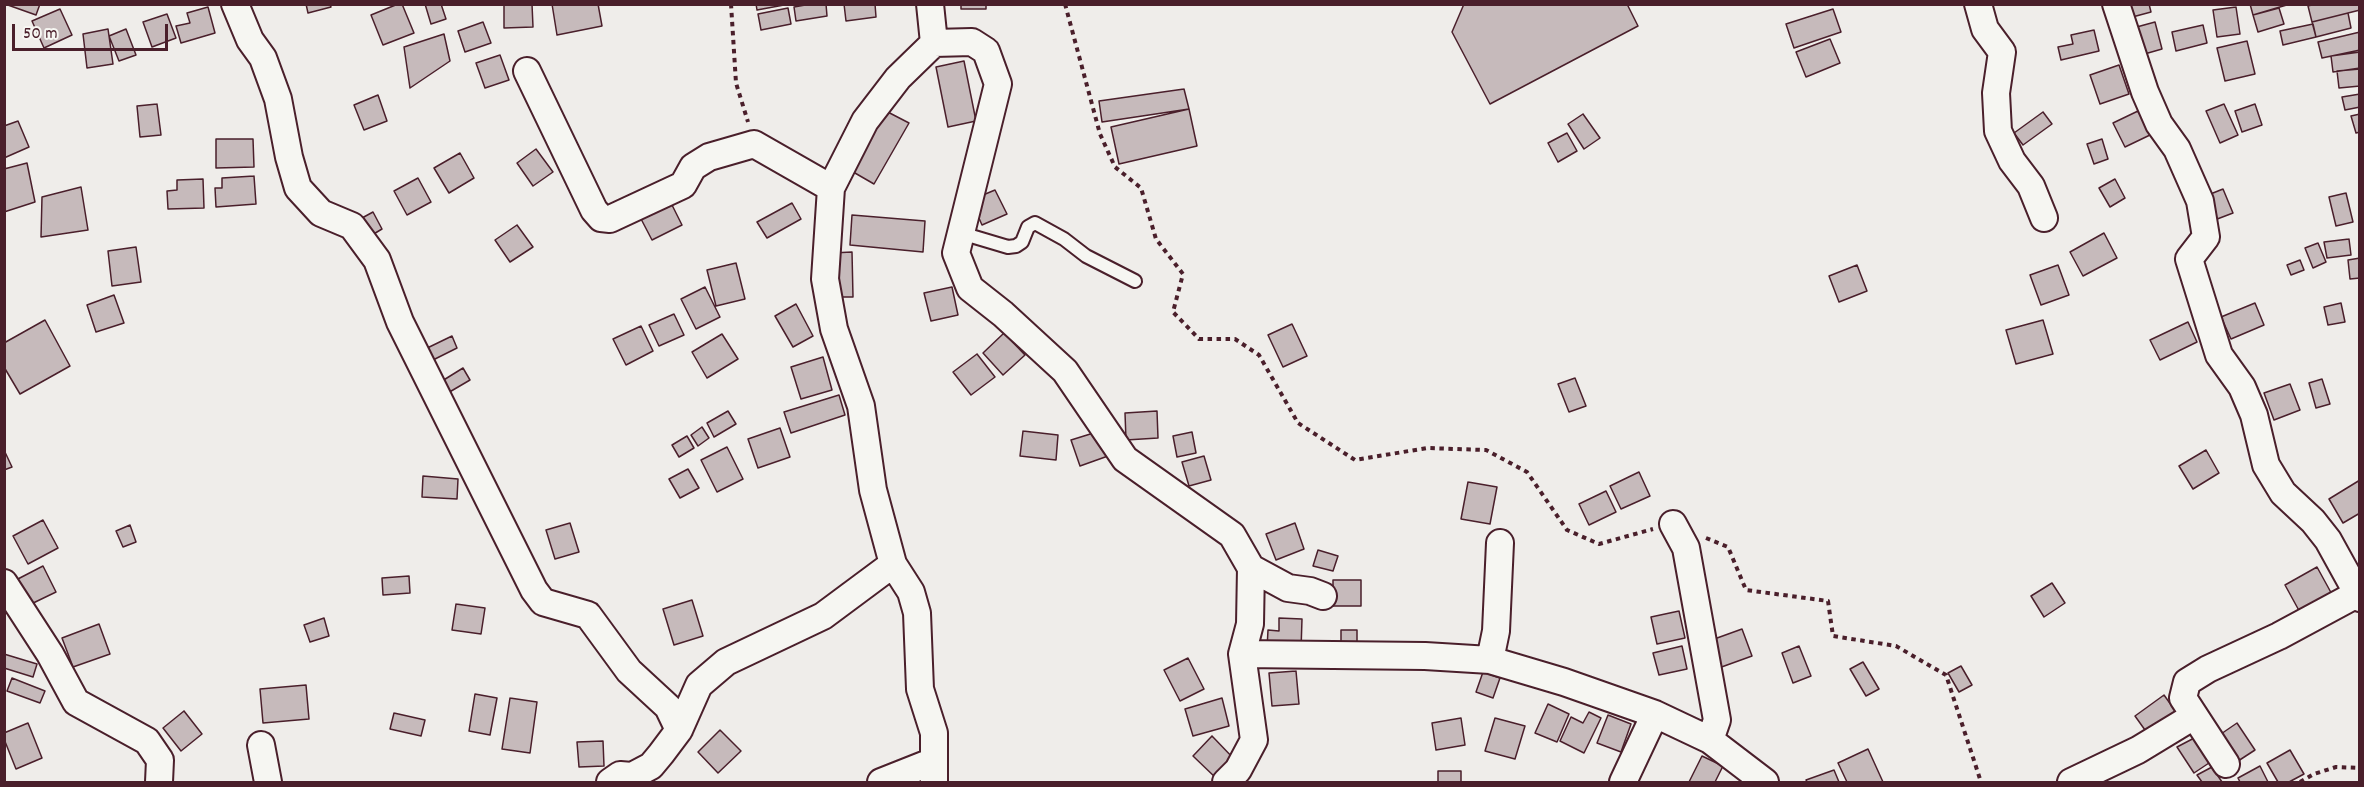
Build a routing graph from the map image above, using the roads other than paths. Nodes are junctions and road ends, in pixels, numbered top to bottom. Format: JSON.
{"nodes":[{"id":1,"x":235,"y":4,"type":"edge"},
{"id":2,"x":930,"y":4,"type":"edge"},
{"id":3,"x":1978,"y":4,"type":"edge"},
{"id":4,"x":2116,"y":4,"type":"edge"},
{"id":5,"x":934,"y":43,"type":"junction"},
{"id":6,"x":527,"y":71,"type":"dead end"},
{"id":7,"x":831,"y":188,"type":"junction"},
{"id":8,"x":2044,"y":218,"type":"dead end"},
{"id":9,"x":962,"y":233,"type":"junction"},
{"id":10,"x":1135,"y":280,"type":"dead end"},
{"id":11,"x":1673,"y":524,"type":"road end"},
{"id":12,"x":1500,"y":543,"type":"dead end"},
{"id":13,"x":893,"y":564,"type":"junction"},
{"id":14,"x":1251,"y":568,"type":"junction"},
{"id":15,"x":4,"y":583,"type":"edge"},
{"id":16,"x":1323,"y":596,"type":"dead end"},
{"id":17,"x":2358,"y":596,"type":"edge"},
{"id":18,"x":1242,"y":654,"type":"junction"},
{"id":19,"x":1490,"y":660,"type":"junction"},
{"id":20,"x":1655,"y":714,"type":"junction"},
{"id":21,"x":2194,"y":716,"type":"junction"},
{"id":22,"x":679,"y":730,"type":"junction"},
{"id":23,"x":1710,"y":740,"type":"junction"},
{"id":24,"x":261,"y":745,"type":"dead end"},
{"id":25,"x":2226,"y":764,"type":"dead end"},
{"id":26,"x":934,"y":772,"type":"edge"},
{"id":27,"x":159,"y":783,"type":"edge"},
{"id":28,"x":268,"y":783,"type":"edge"},
{"id":29,"x":610,"y":783,"type":"edge"},
{"id":30,"x":881,"y":783,"type":"edge"},
{"id":31,"x":1226,"y":783,"type":"edge"},
{"id":32,"x":1623,"y":783,"type":"edge"},
{"id":33,"x":1765,"y":783,"type":"edge"},
{"id":34,"x":2071,"y":783,"type":"edge"}],
"edges":[{"from":1,"to":22,"type":"street"},
{"from":2,"to":5,"type":"street"},
{"from":3,"to":8,"type":"street"},
{"from":4,"to":17,"type":"street"},
{"from":5,"to":7,"type":"street"},
{"from":5,"to":9,"type":"street"},
{"from":6,"to":7,"type":"street"},
{"from":7,"to":13,"type":"street"},
{"from":9,"to":10,"type":"lane"},
{"from":9,"to":14,"type":"street"},
{"from":11,"to":23,"type":"street"},
{"from":12,"to":19,"type":"street"},
{"from":13,"to":22,"type":"street"},
{"from":13,"to":26,"type":"street"},
{"from":14,"to":16,"type":"street"},
{"from":14,"to":18,"type":"street"},
{"from":15,"to":27,"type":"street"},
{"from":17,"to":21,"type":"street"},
{"from":18,"to":19,"type":"street"},
{"from":18,"to":31,"type":"street"},
{"from":19,"to":20,"type":"street"},
{"from":20,"to":23,"type":"street"},
{"from":20,"to":32,"type":"street"},
{"from":21,"to":25,"type":"street"},
{"from":21,"to":34,"type":"street"},
{"from":22,"to":29,"type":"street"},
{"from":23,"to":33,"type":"street"},
{"from":24,"to":28,"type":"street"},
{"from":26,"to":30,"type":"street"}]}
